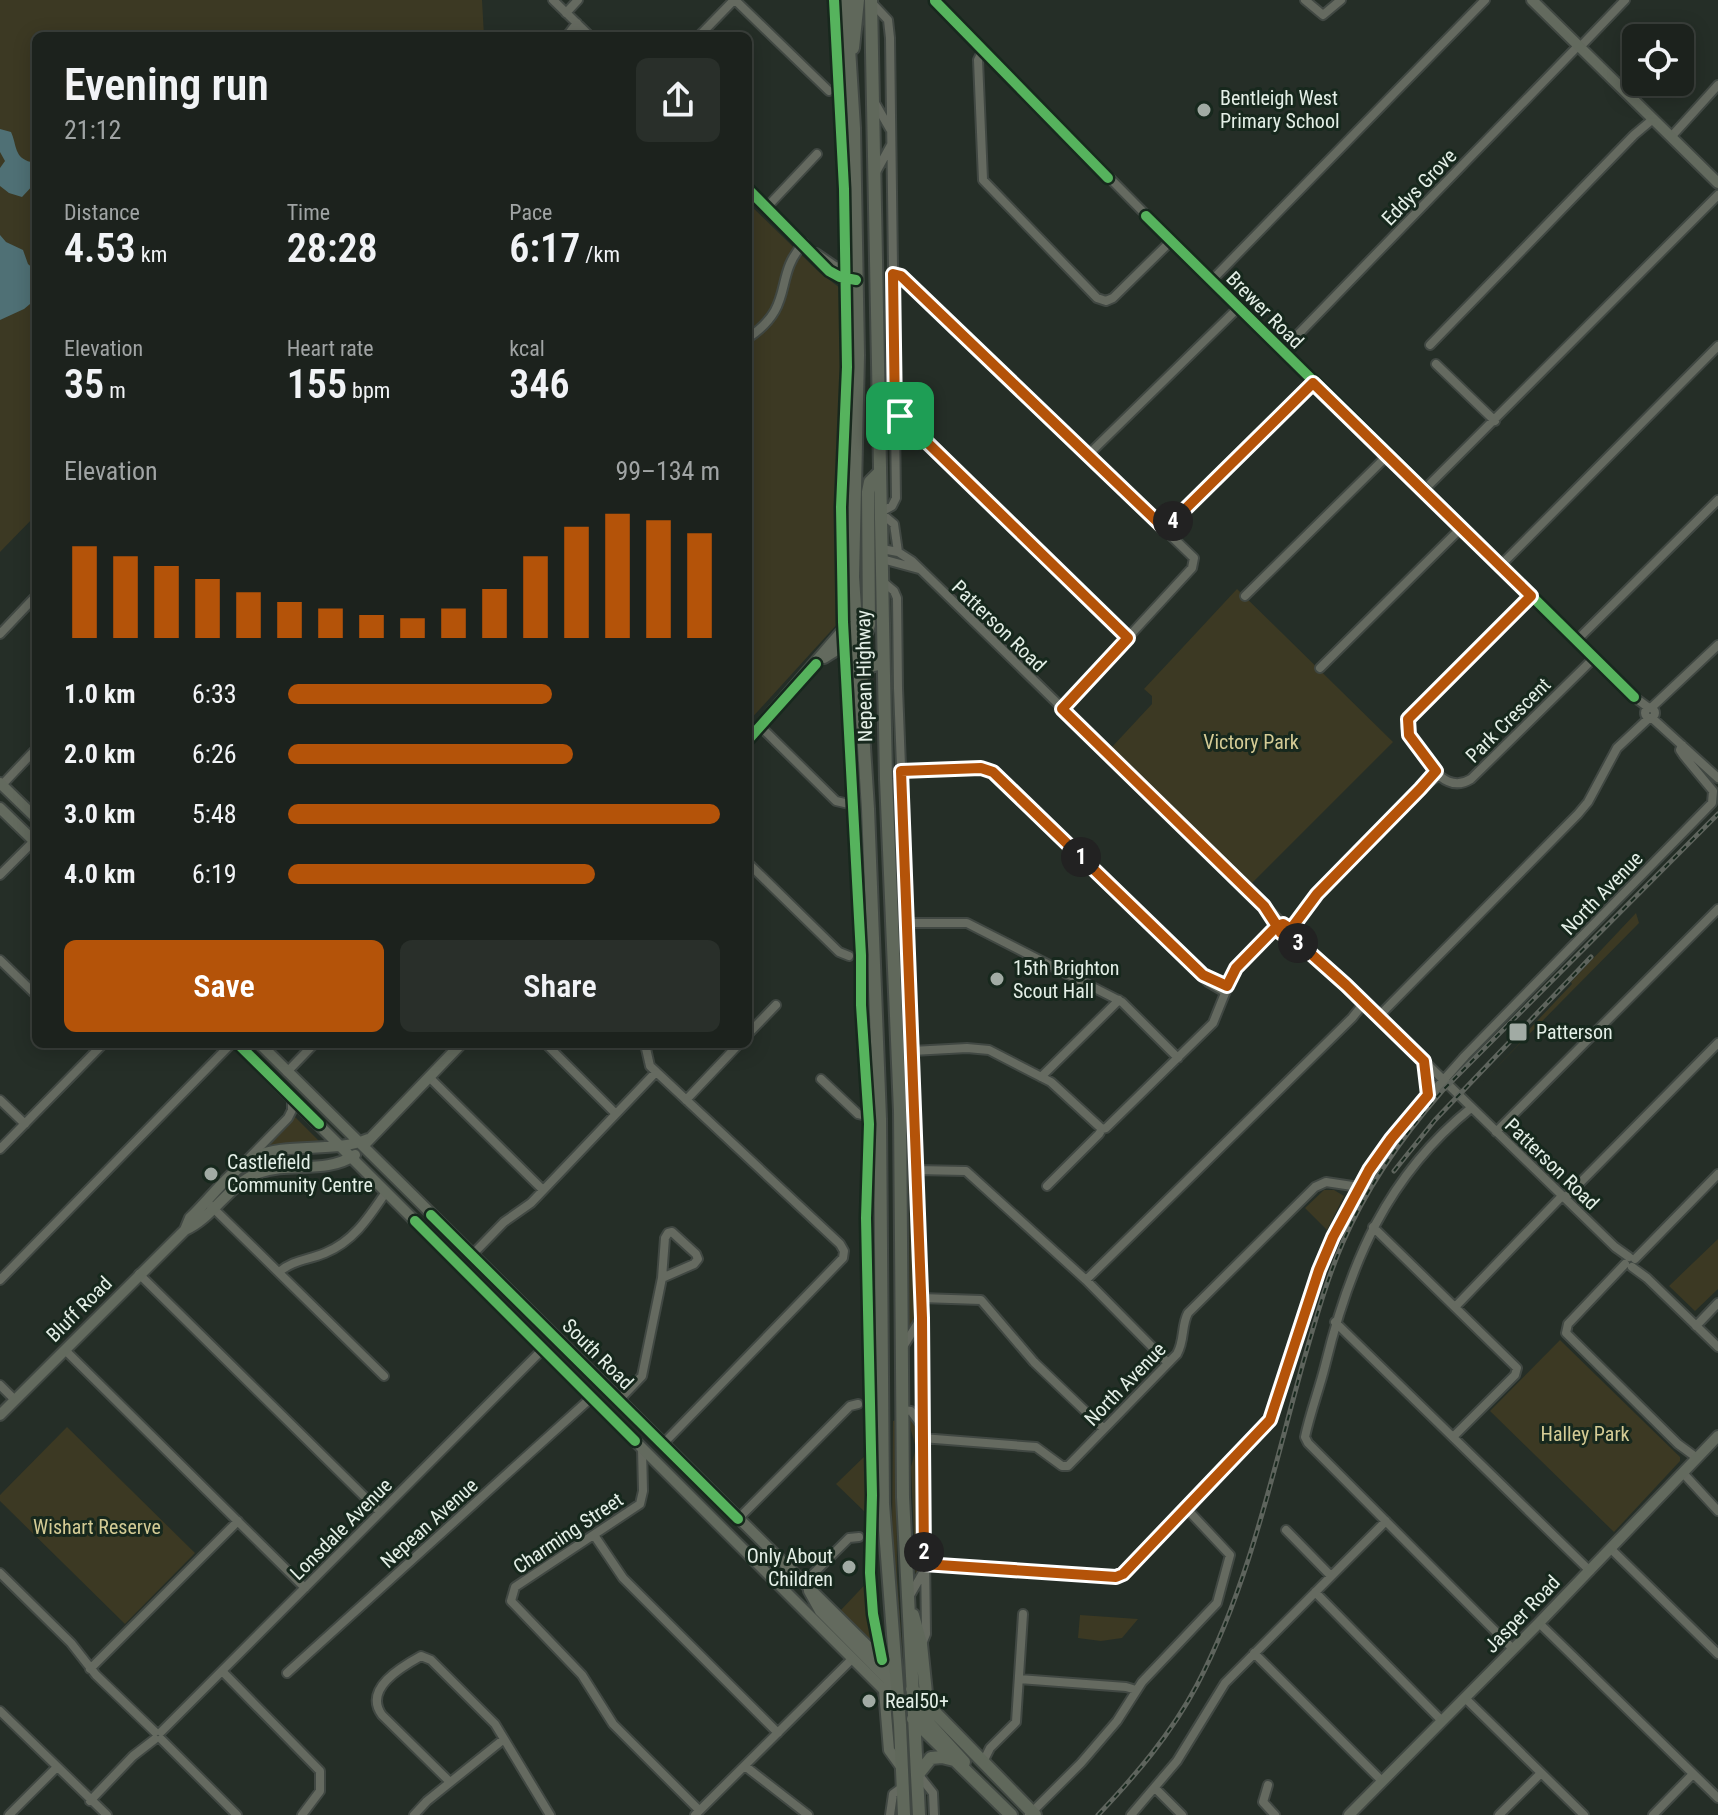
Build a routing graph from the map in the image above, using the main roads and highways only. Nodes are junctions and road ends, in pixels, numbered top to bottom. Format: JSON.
{"nodes":[{"id":1,"x":1532,"y":0,"type":"edge"},
{"id":2,"x":864,"y":1,"type":"edge"},
{"id":3,"x":1718,"y":186,"type":"edge"},
{"id":4,"x":875,"y":222,"type":"junction"},
{"id":5,"x":856,"y":230,"type":"junction"},
{"id":6,"x":877,"y":273,"type":"junction"},
{"id":7,"x":856,"y":275,"type":"junction"},
{"id":8,"x":877,"y":300,"type":"junction"},
{"id":9,"x":857,"y":320,"type":"junction"},
{"id":10,"x":880,"y":472,"type":"junction"},
{"id":11,"x":853,"y":548,"type":"junction"},
{"id":12,"x":875,"y":553,"type":"junction"},
{"id":13,"x":855,"y":616,"type":"junction"},
{"id":14,"x":856,"y":638,"type":"junction"},
{"id":15,"x":883,"y":663,"type":"junction"},
{"id":16,"x":816,"y":664,"type":"junction"},
{"id":17,"x":859,"y":681,"type":"junction"},
{"id":18,"x":752,"y":735,"type":"edge"},
{"id":19,"x":1,"y":784,"type":"edge"},
{"id":20,"x":0,"y":808,"type":"edge"},
{"id":21,"x":32,"y":814,"type":"edge"},
{"id":22,"x":32,"y":838,"type":"edge"},
{"id":23,"x":893,"y":948,"type":"junction"},
{"id":24,"x":873,"y":949,"type":"junction"},
{"id":25,"x":242,"y":1048,"type":"edge"},
{"id":26,"x":264,"y":1048,"type":"edge"},
{"id":27,"x":457,"y":1048,"type":"edge"},
{"id":28,"x":317,"y":1100,"type":"junction"},
{"id":29,"x":306,"y":1111,"type":"junction"},
{"id":30,"x":364,"y":1143,"type":"junction"},
{"id":31,"x":340,"y":1145,"type":"junction"},
{"id":32,"x":352,"y":1157,"type":"junction"},
{"id":33,"x":210,"y":1206,"type":"junction"},
{"id":34,"x":555,"y":1337,"type":"junction"},
{"id":35,"x":544,"y":1348,"type":"junction"},
{"id":36,"x":883,"y":1409,"type":"junction"},
{"id":37,"x":903,"y":1410,"type":"junction"},
{"id":38,"x":0,"y":1415,"type":"edge"},
{"id":39,"x":1718,"y":1436,"type":"edge"},
{"id":40,"x":738,"y":1519,"type":"junction"},
{"id":41,"x":725,"y":1532,"type":"junction"},
{"id":42,"x":805,"y":1584,"type":"junction"},
{"id":43,"x":908,"y":1601,"type":"junction"},
{"id":44,"x":820,"y":1618,"type":"junction"},
{"id":45,"x":854,"y":1646,"type":"junction"},
{"id":46,"x":852,"y":1659,"type":"junction"},
{"id":47,"x":895,"y":1673,"type":"junction"},
{"id":48,"x":890,"y":1690,"type":"junction"},
{"id":49,"x":913,"y":1690,"type":"junction"},
{"id":50,"x":898,"y":1704,"type":"junction"},
{"id":51,"x":928,"y":1706,"type":"junction"},
{"id":52,"x":914,"y":1707,"type":"junction"},
{"id":53,"x":915,"y":1721,"type":"junction"},
{"id":54,"x":954,"y":1760,"type":"junction"},
{"id":55,"x":902,"y":1768,"type":"junction"},
{"id":56,"x":918,"y":1774,"type":"junction"},
{"id":57,"x":980,"y":1784,"type":"junction"},
{"id":58,"x":1032,"y":1814,"type":"edge"},
{"id":59,"x":904,"y":1815,"type":"edge"},
{"id":60,"x":919,"y":1815,"type":"edge"},
{"id":61,"x":1011,"y":1815,"type":"edge"},
{"id":62,"x":1349,"y":1815,"type":"edge"}],
"edges":[{"from":1,"to":3,"type":"main road"},
{"from":2,"to":4,"type":"highway","name":"Nepean Highway"},
{"from":2,"to":5,"type":"highway","name":"Nepean Highway"},
{"from":4,"to":5,"type":"highway"},
{"from":4,"to":6,"type":"highway","name":"Nepean Highway"},
{"from":5,"to":7,"type":"highway","name":"Nepean Highway"},
{"from":6,"to":7,"type":"highway"},
{"from":6,"to":8,"type":"highway","name":"Nepean Highway"},
{"from":7,"to":9,"type":"highway","name":"Nepean Highway"},
{"from":8,"to":9,"type":"highway"},
{"from":8,"to":10,"type":"highway","name":"Nepean Highway"},
{"from":9,"to":11,"type":"highway","name":"Nepean Highway"},
{"from":10,"to":12,"type":"highway","name":"Nepean Highway"},
{"from":10,"to":12,"type":"highway"},
{"from":11,"to":12,"type":"highway"},
{"from":11,"to":13,"type":"highway","name":"Nepean Highway"},
{"from":12,"to":14,"type":"highway"},
{"from":12,"to":15,"type":"highway","name":"Nepean Highway"},
{"from":13,"to":14,"type":"highway","name":"Nepean Highway"},
{"from":13,"to":16,"type":"main road"},
{"from":14,"to":16,"type":"main road"},
{"from":14,"to":17,"type":"highway","name":"Nepean Highway"},
{"from":15,"to":17,"type":"highway"},
{"from":15,"to":23,"type":"highway","name":"Nepean Highway"},
{"from":16,"to":18,"type":"main road"},
{"from":17,"to":24,"type":"highway","name":"Nepean Highway"},
{"from":19,"to":21,"type":"main road"},
{"from":20,"to":22,"type":"main road"},
{"from":23,"to":24,"type":"highway"},
{"from":23,"to":37,"type":"highway","name":"Nepean Highway"},
{"from":24,"to":36,"type":"highway","name":"Nepean Highway"},
{"from":25,"to":29,"type":"main road","name":"South Road"},
{"from":26,"to":28,"type":"main road","name":"South Road"},
{"from":27,"to":30,"type":"main road"},
{"from":28,"to":29,"type":"main road"},
{"from":28,"to":30,"type":"main road","name":"South Road"},
{"from":29,"to":31,"type":"main road","name":"South Road"},
{"from":30,"to":31,"type":"main road","name":"Bluff Road"},
{"from":30,"to":32,"type":"main road"},
{"from":30,"to":34,"type":"main road","name":"South Road"},
{"from":31,"to":32,"type":"main road","name":"South Road"},
{"from":31,"to":33,"type":"main road","name":"Bluff Road"},
{"from":32,"to":33,"type":"main road","name":"Bluff Road"},
{"from":32,"to":35,"type":"main road","name":"South Road"},
{"from":33,"to":38,"type":"main road","name":"Bluff Road"},
{"from":34,"to":35,"type":"main road"},
{"from":34,"to":40,"type":"main road","name":"South Road"},
{"from":35,"to":41,"type":"main road","name":"South Road"},
{"from":36,"to":37,"type":"highway"},
{"from":36,"to":47,"type":"highway","name":"Nepean Highway"},
{"from":37,"to":43,"type":"highway","name":"Nepean Highway"},
{"from":39,"to":62,"type":"main road","name":"Jasper Road"},
{"from":40,"to":41,"type":"main road"},
{"from":40,"to":42,"type":"main road","name":"South Road"},
{"from":41,"to":44,"type":"main road","name":"South Road"},
{"from":42,"to":44,"type":"main road"},
{"from":42,"to":47,"type":"main road","name":"South Road"},
{"from":43,"to":49,"type":"highway","name":"Nepean Highway"},
{"from":43,"to":51,"type":"highway"},
{"from":44,"to":45,"type":"main road"},
{"from":44,"to":46,"type":"main road","name":"South Road"},
{"from":45,"to":46,"type":"main road"},
{"from":45,"to":48,"type":"main road"},
{"from":46,"to":48,"type":"main road","name":"South Road"},
{"from":47,"to":48,"type":"highway","name":"Nepean Highway"},
{"from":47,"to":49,"type":"highway","name":"South Road"},
{"from":48,"to":50,"type":"highway","name":"Nepean Highway"},
{"from":48,"to":52,"type":"highway"},
{"from":48,"to":55,"type":"main road"},
{"from":49,"to":51,"type":"highway","name":"South Road"},
{"from":49,"to":52,"type":"highway","name":"Nepean Highway"},
{"from":50,"to":53,"type":"highway"},
{"from":50,"to":55,"type":"highway","name":"Nepean Highway"},
{"from":51,"to":58,"type":"highway","name":"South Road"},
{"from":52,"to":53,"type":"highway","name":"Nepean Highway"},
{"from":52,"to":57,"type":"highway"},
{"from":53,"to":54,"type":"highway"},
{"from":53,"to":56,"type":"highway","name":"Nepean Highway"},
{"from":54,"to":56,"type":"highway"},
{"from":54,"to":57,"type":"highway"},
{"from":55,"to":59,"type":"highway","name":"Nepean Highway"},
{"from":56,"to":60,"type":"highway","name":"Nepean Highway"},
{"from":57,"to":61,"type":"highway"}]}
